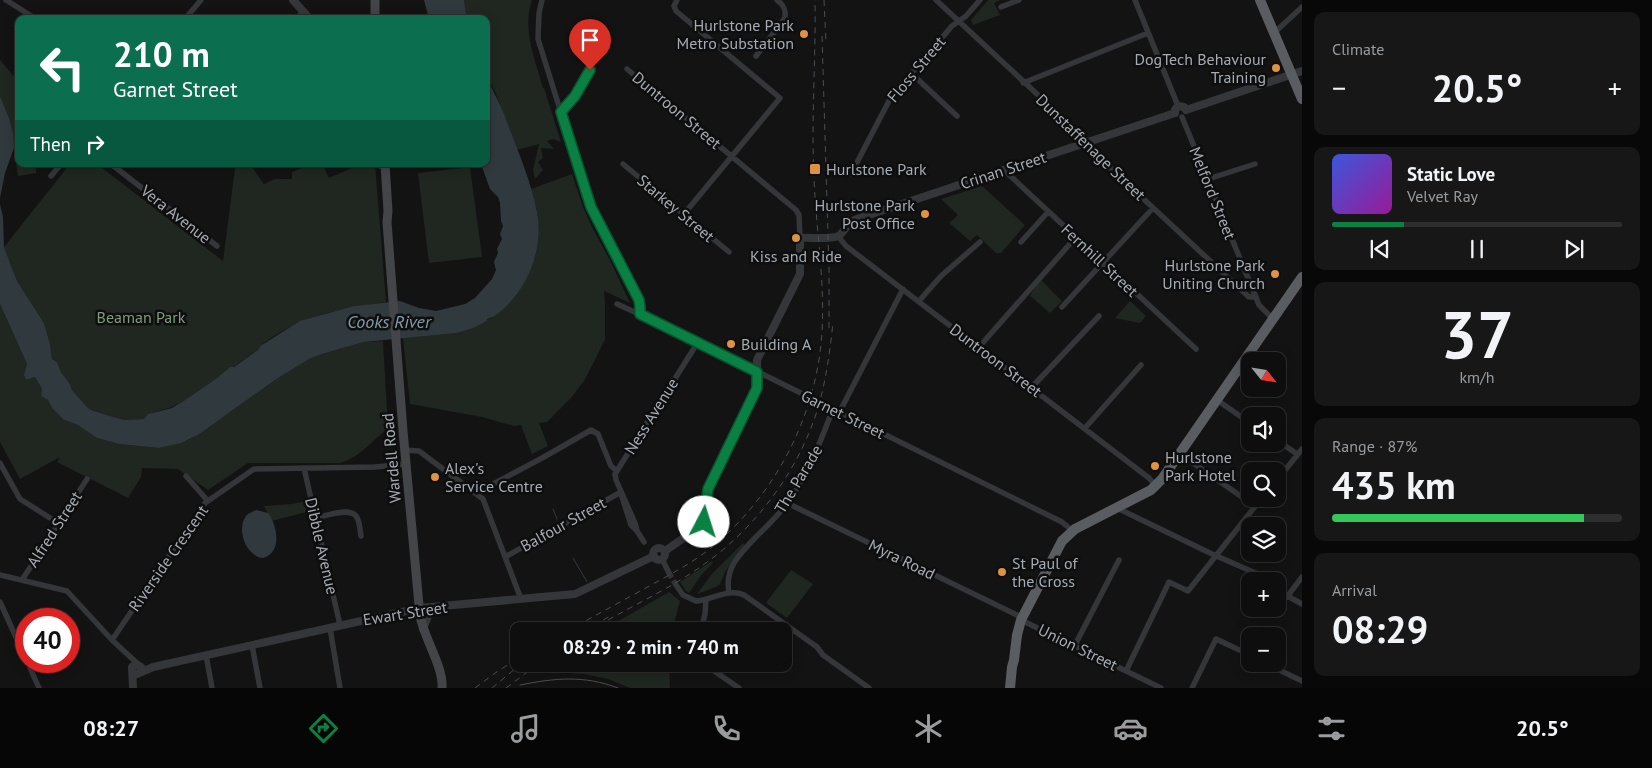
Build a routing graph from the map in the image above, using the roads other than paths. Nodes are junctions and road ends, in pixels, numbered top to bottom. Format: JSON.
{"nodes":[{"id":1,"x":6,"y":0,"type":"edge"},
{"id":2,"x":201,"y":0,"type":"edge"},
{"id":3,"x":293,"y":0,"type":"edge"},
{"id":4,"x":375,"y":0,"type":"edge"},
{"id":5,"x":542,"y":0,"type":"edge"},
{"id":6,"x":777,"y":0,"type":"edge"},
{"id":7,"x":936,"y":0,"type":"edge"},
{"id":8,"x":980,"y":0,"type":"edge"},
{"id":9,"x":1019,"y":0,"type":"edge"},
{"id":10,"x":1135,"y":0,"type":"edge"},
{"id":11,"x":1260,"y":0,"type":"edge"},
{"id":12,"x":676,"y":3,"type":"edge"},
{"id":13,"x":1001,"y":7,"type":"dead end"},
{"id":14,"x":1302,"y":7,"type":"edge"},
{"id":15,"x":304,"y":11,"type":"junction"},
{"id":16,"x":30,"y":15,"type":"edge"},
{"id":17,"x":188,"y":15,"type":"edge"},
{"id":18,"x":300,"y":15,"type":"edge"},
{"id":19,"x":307,"y":15,"type":"edge"},
{"id":20,"x":375,"y":15,"type":"edge"},
{"id":21,"x":958,"y":21,"type":"junction"},
{"id":22,"x":1148,"y":33,"type":"junction"},
{"id":23,"x":1274,"y":33,"type":"junction"},
{"id":24,"x":608,"y":47,"type":"dead end"},
{"id":25,"x":756,"y":56,"type":"dead end"},
{"id":26,"x":627,"y":69,"type":"dead end"},
{"id":27,"x":1302,"y":71,"type":"edge"},
{"id":28,"x":911,"y":73,"type":"junction"},
{"id":29,"x":1291,"y":74,"type":"junction"},
{"id":30,"x":1024,"y":83,"type":"junction"},
{"id":31,"x":1302,"y":100,"type":"edge"},
{"id":32,"x":561,"y":112,"type":"junction"},
{"id":33,"x":1180,"y":112,"type":"junction"},
{"id":34,"x":956,"y":116,"type":"dead end"},
{"id":35,"x":1086,"y":143,"type":"junction"},
{"id":36,"x":732,"y":156,"type":"junction"},
{"id":37,"x":623,"y":164,"type":"dead end"},
{"id":38,"x":1255,"y":164,"type":"dead end"},
{"id":39,"x":58,"y":167,"type":"edge"},
{"id":40,"x":115,"y":167,"type":"edge"},
{"id":41,"x":384,"y":167,"type":"edge"},
{"id":42,"x":1004,"y":170,"type":"junction"},
{"id":43,"x":851,"y":174,"type":"dead end"},
{"id":44,"x":51,"y":176,"type":"dead end"},
{"id":45,"x":1208,"y":179,"type":"junction"},
{"id":46,"x":1153,"y":208,"type":"junction"},
{"id":47,"x":1048,"y":212,"type":"junction"},
{"id":48,"x":684,"y":214,"type":"junction"},
{"id":49,"x":836,"y":236,"type":"junction"},
{"id":50,"x":1076,"y":237,"type":"junction"},
{"id":51,"x":800,"y":238,"type":"junction"},
{"id":52,"x":980,"y":242,"type":"dead end"},
{"id":53,"x":1020,"y":242,"type":"dead end"},
{"id":54,"x":216,"y":246,"type":"dead end"},
{"id":55,"x":729,"y":252,"type":"dead end"},
{"id":56,"x":1103,"y":263,"type":"junction"},
{"id":57,"x":1248,"y":277,"type":"junction"},
{"id":58,"x":1302,"y":277,"type":"edge"},
{"id":59,"x":1236,"y":285,"type":"junction"},
{"id":60,"x":903,"y":289,"type":"junction"},
{"id":61,"x":1255,"y":295,"type":"junction"},
{"id":62,"x":918,"y":301,"type":"junction"},
{"id":63,"x":617,"y":304,"type":"dead end"},
{"id":64,"x":1062,"y":307,"type":"dead end"},
{"id":65,"x":640,"y":314,"type":"junction"},
{"id":66,"x":1099,"y":316,"type":"dead end"},
{"id":67,"x":1273,"y":319,"type":"junction"},
{"id":68,"x":698,"y":342,"type":"junction"},
{"id":69,"x":979,"y":347,"type":"junction"},
{"id":70,"x":1196,"y":349,"type":"dead end"},
{"id":71,"x":1141,"y":365,"type":"dead end"},
{"id":72,"x":757,"y":372,"type":"junction"},
{"id":73,"x":1032,"y":387,"type":"junction"},
{"id":74,"x":1217,"y":400,"type":"junction"},
{"id":75,"x":836,"y":411,"type":"junction"},
{"id":76,"x":1241,"y":417,"type":"edge"},
{"id":77,"x":1085,"y":428,"type":"junction"},
{"id":78,"x":1286,"y":446,"type":"edge"},
{"id":79,"x":1302,"y":449,"type":"edge"},
{"id":80,"x":405,"y":450,"type":"junction"},
{"id":81,"x":1180,"y":454,"type":"junction"},
{"id":82,"x":1297,"y":454,"type":"junction"},
{"id":83,"x":0,"y":463,"type":"edge"},
{"id":84,"x":407,"y":464,"type":"junction"},
{"id":85,"x":304,"y":468,"type":"junction"},
{"id":86,"x":1286,"y":468,"type":"edge"},
{"id":87,"x":617,"y":471,"type":"junction"},
{"id":88,"x":186,"y":476,"type":"dead end"},
{"id":89,"x":87,"y":479,"type":"dead end"},
{"id":90,"x":1155,"y":485,"type":"junction"},
{"id":91,"x":621,"y":492,"type":"junction"},
{"id":92,"x":476,"y":493,"type":"junction"},
{"id":93,"x":1241,"y":496,"type":"edge"},
{"id":94,"x":207,"y":500,"type":"junction"},
{"id":95,"x":787,"y":503,"type":"junction"},
{"id":96,"x":1254,"y":507,"type":"edge"},
{"id":97,"x":1117,"y":508,"type":"junction"},
{"id":98,"x":316,"y":518,"type":"junction"},
{"id":99,"x":58,"y":523,"type":"junction"},
{"id":100,"x":1068,"y":527,"type":"junction"},
{"id":101,"x":361,"y":536,"type":"dead end"},
{"id":102,"x":644,"y":542,"type":"dead end"},
{"id":103,"x":660,"y":555,"type":"junction"},
{"id":104,"x":505,"y":556,"type":"junction"},
{"id":105,"x":1216,"y":556,"type":"junction"},
{"id":106,"x":1119,"y":560,"type":"dead end"},
{"id":107,"x":669,"y":572,"type":"tunnel mouth"},
{"id":108,"x":1251,"y":572,"type":"edge"},
{"id":109,"x":0,"y":575,"type":"edge"},
{"id":110,"x":1302,"y":577,"type":"edge"},
{"id":111,"x":22,"y":580,"type":"junction"},
{"id":112,"x":676,"y":585,"type":"tunnel mouth"},
{"id":113,"x":729,"y":593,"type":"junction"},
{"id":114,"x":1287,"y":597,"type":"joint"},
{"id":115,"x":521,"y":599,"type":"junction"},
{"id":116,"x":706,"y":600,"type":"junction"},
{"id":117,"x":0,"y":602,"type":"edge"},
{"id":118,"x":1302,"y":604,"type":"edge"},
{"id":119,"x":440,"y":606,"type":"junction"},
{"id":120,"x":420,"y":608,"type":"junction"},
{"id":121,"x":1019,"y":618,"type":"junction"},
{"id":122,"x":703,"y":622,"type":"edge"},
{"id":123,"x":340,"y":625,"type":"junction"},
{"id":124,"x":330,"y":628,"type":"junction"},
{"id":125,"x":423,"y":629,"type":"junction"},
{"id":126,"x":15,"y":634,"type":"edge"},
{"id":127,"x":112,"y":640,"type":"junction"},
{"id":128,"x":252,"y":645,"type":"junction"},
{"id":129,"x":1074,"y":645,"type":"junction"},
{"id":130,"x":1241,"y":651,"type":"edge"},
{"id":131,"x":206,"y":654,"type":"junction"},
{"id":132,"x":137,"y":669,"type":"junction"},
{"id":133,"x":1126,"y":671,"type":"junction"},
{"id":134,"x":716,"y":672,"type":"edge"},
{"id":135,"x":1283,"y":672,"type":"edge"},
{"id":136,"x":33,"y":673,"type":"edge"},
{"id":137,"x":1302,"y":681,"type":"edge"},
{"id":138,"x":133,"y":685,"type":"edge"},
{"id":139,"x":39,"y":688,"type":"edge"},
{"id":140,"x":212,"y":688,"type":"edge"},
{"id":141,"x":260,"y":688,"type":"edge"},
{"id":142,"x":340,"y":688,"type":"edge"},
{"id":143,"x":442,"y":688,"type":"edge"},
{"id":144,"x":739,"y":688,"type":"edge"},
{"id":145,"x":869,"y":688,"type":"edge"},
{"id":146,"x":1010,"y":688,"type":"edge"},
{"id":147,"x":1161,"y":688,"type":"edge"},
{"id":148,"x":1192,"y":688,"type":"edge"}],
"edges":[{"from":1,"to":16,"type":"street"},
{"from":2,"to":17,"type":"street"},
{"from":3,"to":15,"type":"street"},
{"from":4,"to":20,"type":"main road"},
{"from":5,"to":32,"type":"street"},
{"from":6,"to":25,"type":"street"},
{"from":7,"to":21,"type":"street","name":"Dunstaffenage Street"},
{"from":8,"to":21,"type":"street","name":"Floss Street"},
{"from":9,"to":13,"type":"street"},
{"from":10,"to":22,"type":"street","name":"Melford Street"},
{"from":11,"to":23,"type":"highway"},
{"from":12,"to":36,"type":"street"},
{"from":14,"to":23,"type":"street"},
{"from":15,"to":18,"type":"street"},
{"from":15,"to":19,"type":"street"},
{"from":21,"to":28,"type":"street","name":"Floss Street"},
{"from":21,"to":30,"type":"street","name":"Dunstaffenage Street"},
{"from":22,"to":30,"type":"street"},
{"from":22,"to":33,"type":"street","name":"Melford Street"},
{"from":23,"to":29,"type":"highway"},
{"from":24,"to":32,"type":"street"},
{"from":26,"to":36,"type":"street","name":"Duntroon Street"},
{"from":27,"to":29,"type":"street","name":"Crinan Street"},
{"from":28,"to":34,"type":"street"},
{"from":28,"to":43,"type":"street","name":"Floss Street"},
{"from":29,"to":31,"type":"highway"},
{"from":29,"to":33,"type":"street","name":"Crinan Street"},
{"from":30,"to":35,"type":"street","name":"Dunstaffenage Street"},
{"from":32,"to":65,"type":"street"},
{"from":33,"to":35,"type":"street","name":"Crinan Street"},
{"from":33,"to":45,"type":"street","name":"Melford Street"},
{"from":35,"to":42,"type":"street","name":"Crinan Street"},
{"from":35,"to":46,"type":"street","name":"Dunstaffenage Street"},
{"from":36,"to":48,"type":"street"},
{"from":36,"to":51,"type":"street","name":"Duntroon Street"},
{"from":37,"to":48,"type":"street","name":"Starkey Street"},
{"from":38,"to":45,"type":"street"},
{"from":39,"to":44,"type":"street"},
{"from":40,"to":54,"type":"street","name":"Vera Avenue"},
{"from":41,"to":80,"type":"main road","name":"Wardell Road"},
{"from":42,"to":47,"type":"street","name":"Fernhill Street"},
{"from":42,"to":49,"type":"street","name":"Crinan Street"},
{"from":45,"to":57,"type":"street","name":"Melford Street"},
{"from":46,"to":56,"type":"street"},
{"from":46,"to":59,"type":"street","name":"Dunstaffenage Street"},
{"from":47,"to":50,"type":"street","name":"Fernhill Street"},
{"from":47,"to":53,"type":"street"},
{"from":48,"to":55,"type":"street","name":"Starkey Street"},
{"from":49,"to":51,"type":"street"},
{"from":49,"to":60,"type":"street","name":"Duntroon Street"},
{"from":50,"to":56,"type":"street","name":"Fernhill Street"},
{"from":50,"to":69,"type":"street"},
{"from":51,"to":72,"type":"street"},
{"from":52,"to":62,"type":"street"},
{"from":56,"to":64,"type":"street"},
{"from":56,"to":70,"type":"street","name":"Fernhill Street"},
{"from":57,"to":59,"type":"street"},
{"from":57,"to":61,"type":"street","name":"Melford Street"},
{"from":58,"to":67,"type":"highway"},
{"from":59,"to":61,"type":"street","name":"Dunstaffenage Street"},
{"from":60,"to":62,"type":"street","name":"Duntroon Street"},
{"from":60,"to":75,"type":"street","name":"The Parade"},
{"from":61,"to":67,"type":"street","name":"Melford Street"},
{"from":62,"to":69,"type":"street","name":"Duntroon Street"},
{"from":63,"to":65,"type":"street","name":"Garnet Street"},
{"from":65,"to":68,"type":"street","name":"Garnet Street"},
{"from":66,"to":73,"type":"street"},
{"from":67,"to":74,"type":"highway"},
{"from":68,"to":72,"type":"street","name":"Garnet Street"},
{"from":68,"to":87,"type":"street","name":"Ness Avenue"},
{"from":69,"to":73,"type":"street","name":"Duntroon Street"},
{"from":71,"to":77,"type":"street"},
{"from":72,"to":75,"type":"street","name":"Garnet Street"},
{"from":72,"to":103,"type":"street","name":"Ewart Street"},
{"from":73,"to":77,"type":"street","name":"Duntroon Street"},
{"from":74,"to":76,"type":"street"},
{"from":74,"to":81,"type":"highway"},
{"from":75,"to":95,"type":"street","name":"The Parade"},
{"from":75,"to":100,"type":"street","name":"Garnet Street"},
{"from":77,"to":90,"type":"street","name":"Duntroon Street"},
{"from":78,"to":82,"type":"street"},
{"from":79,"to":82,"type":"street"},
{"from":80,"to":84,"type":"main road","name":"Wardell Road"},
{"from":80,"to":92,"type":"street"},
{"from":81,"to":90,"type":"highway"},
{"from":81,"to":93,"type":"street"},
{"from":82,"to":86,"type":"street"},
{"from":83,"to":99,"type":"street"},
{"from":84,"to":85,"type":"street","name":"Riverside Crescent"},
{"from":84,"to":120,"type":"main road","name":"Wardell Road"},
{"from":85,"to":94,"type":"street","name":"Riverside Crescent"},
{"from":85,"to":98,"type":"street","name":"Dibble Avenue"},
{"from":87,"to":91,"type":"street","name":"Ness Avenue"},
{"from":87,"to":92,"type":"street"},
{"from":88,"to":94,"type":"street"},
{"from":89,"to":99,"type":"street","name":"Alfred Street"},
{"from":90,"to":97,"type":"highway"},
{"from":90,"to":100,"type":"highway"},
{"from":91,"to":102,"type":"street","name":"Ness Avenue"},
{"from":91,"to":104,"type":"street","name":"Balfour Street"},
{"from":92,"to":104,"type":"street"},
{"from":94,"to":127,"type":"street","name":"Riverside Crescent"},
{"from":95,"to":113,"type":"street","name":"The Parade"},
{"from":95,"to":121,"type":"street","name":"Myra Road"},
{"from":96,"to":105,"type":"street"},
{"from":97,"to":105,"type":"street"},
{"from":97,"to":121,"type":"highway"},
{"from":98,"to":101,"type":"street"},
{"from":98,"to":123,"type":"street","name":"Dibble Avenue"},
{"from":99,"to":111,"type":"street","name":"Alfred Street"},
{"from":100,"to":121,"type":"highway"},
{"from":103,"to":107,"type":"street"},
{"from":103,"to":115,"type":"street","name":"Ewart Street"},
{"from":104,"to":115,"type":"street"},
{"from":105,"to":108,"type":"street"},
{"from":105,"to":133,"type":"street"},
{"from":106,"to":129,"type":"street"},
{"from":109,"to":111,"type":"street"},
{"from":110,"to":114,"type":"street"},
{"from":111,"to":127,"type":"street"},
{"from":112,"to":116,"type":"street"},
{"from":113,"to":116,"type":"street"},
{"from":113,"to":145,"type":"street"},
{"from":114,"to":118,"type":"street"},
{"from":115,"to":119,"type":"street","name":"Ewart Street"},
{"from":116,"to":122,"type":"street"},
{"from":117,"to":126,"type":"street"},
{"from":119,"to":120,"type":"street","name":"Ewart Street"},
{"from":119,"to":125,"type":"street"},
{"from":120,"to":123,"type":"street","name":"Ewart Street"},
{"from":120,"to":125,"type":"main road","name":"Wardell Road"},
{"from":121,"to":129,"type":"street","name":"Union Street"},
{"from":121,"to":146,"type":"highway"},
{"from":123,"to":124,"type":"street","name":"Ewart Street"},
{"from":124,"to":128,"type":"street","name":"Ewart Street"},
{"from":124,"to":142,"type":"street"},
{"from":125,"to":143,"type":"main road","name":"Wardell Road"},
{"from":127,"to":132,"type":"street"},
{"from":128,"to":131,"type":"street","name":"Ewart Street"},
{"from":128,"to":141,"type":"street"},
{"from":129,"to":133,"type":"street","name":"Union Street"},
{"from":130,"to":148,"type":"street"},
{"from":131,"to":132,"type":"street","name":"Ewart Street"},
{"from":131,"to":140,"type":"street"},
{"from":132,"to":138,"type":"street"},
{"from":133,"to":147,"type":"street","name":"Union Street"},
{"from":134,"to":144,"type":"street"},
{"from":135,"to":137,"type":"street"},
{"from":136,"to":139,"type":"street"}]}
